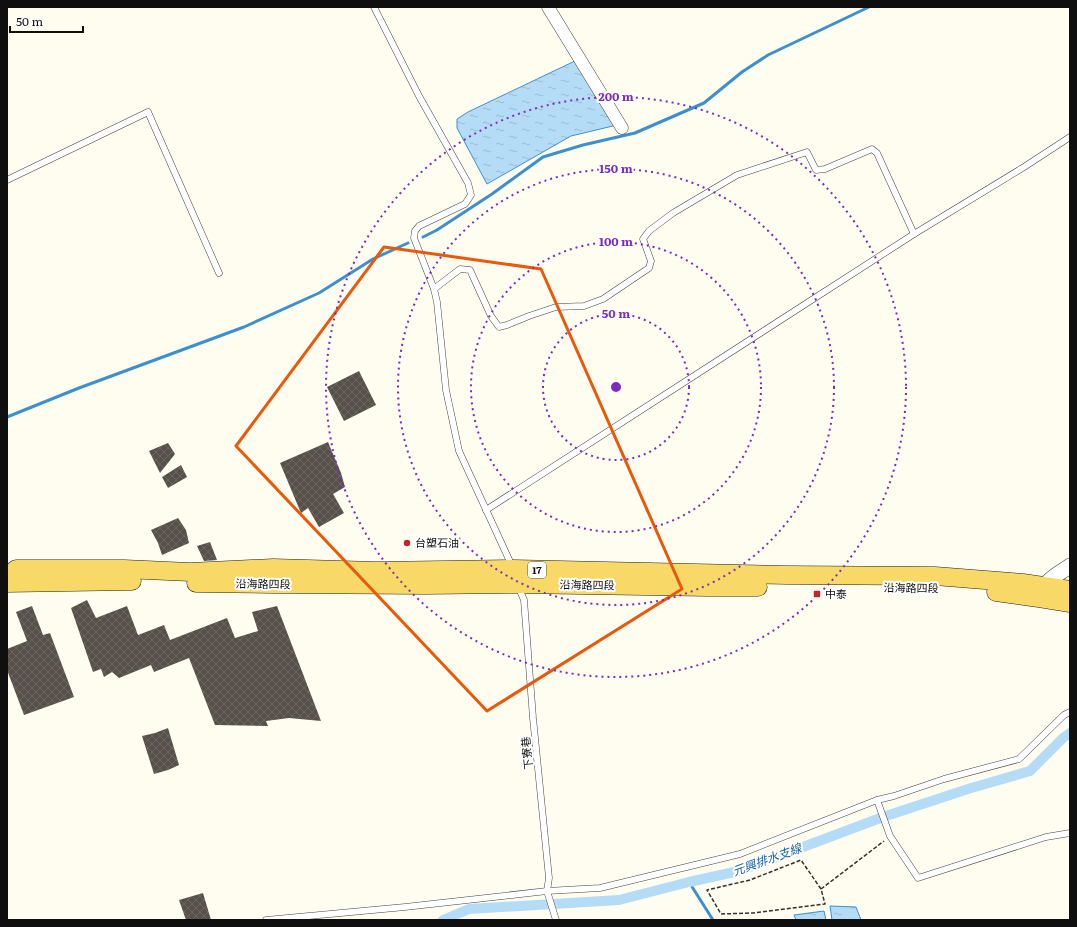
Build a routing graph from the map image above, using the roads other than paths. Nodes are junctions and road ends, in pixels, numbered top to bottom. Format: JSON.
{"nodes":[{"id":1,"x":374,"y":7,"type":"edge"},
{"id":2,"x":548,"y":7,"type":"edge"},
{"id":3,"x":622,"y":128,"type":"dead end"},
{"id":4,"x":1070,"y":138,"type":"edge"},
{"id":5,"x":7,"y":180,"type":"edge"},
{"id":6,"x":914,"y":234,"type":"junction"},
{"id":7,"x":219,"y":273,"type":"dead end"},
{"id":8,"x":434,"y":289,"type":"junction"},
{"id":9,"x":486,"y":510,"type":"junction"},
{"id":10,"x":1070,"y":566,"type":"edge"},
{"id":11,"x":9,"y":574,"type":"edge"},
{"id":12,"x":515,"y":576,"type":"junction"},
{"id":13,"x":1070,"y":590,"type":"edge"},
{"id":14,"x":1042,"y":592,"type":"junction"},
{"id":15,"x":1070,"y":603,"type":"edge"},
{"id":16,"x":1070,"y":712,"type":"edge"},
{"id":17,"x":877,"y":800,"type":"junction"},
{"id":18,"x":1070,"y":833,"type":"edge"},
{"id":19,"x":547,"y":891,"type":"junction"},
{"id":20,"x":266,"y":920,"type":"edge"},
{"id":21,"x":556,"y":920,"type":"edge"}],
"edges":[{"from":1,"to":8,"type":"lane","name":"下寮巷"},
{"from":2,"to":3,"type":"street"},
{"from":4,"to":6,"type":"lane"},
{"from":5,"to":7,"type":"lane"},
{"from":6,"to":8,"type":"lane"},
{"from":6,"to":9,"type":"lane"},
{"from":8,"to":9,"type":"lane","name":"下寮巷"},
{"from":9,"to":12,"type":"lane","name":"下寮巷"},
{"from":10,"to":14,"type":"street"},
{"from":11,"to":12,"type":"main road","name":"沿海路四段","number":"17"},
{"from":12,"to":14,"type":"main road","name":"沿海路四段","number":"17"},
{"from":12,"to":19,"type":"lane","name":"下寮巷"},
{"from":13,"to":14,"type":"main road","name":"沿海路四段","number":"17"},
{"from":14,"to":15,"type":"main road","name":"沿海路四段","number":"17"},
{"from":16,"to":17,"type":"lane"},
{"from":17,"to":18,"type":"lane"},
{"from":17,"to":19,"type":"lane"},
{"from":19,"to":20,"type":"lane"},
{"from":19,"to":21,"type":"lane","name":"下寮巷"}]}
